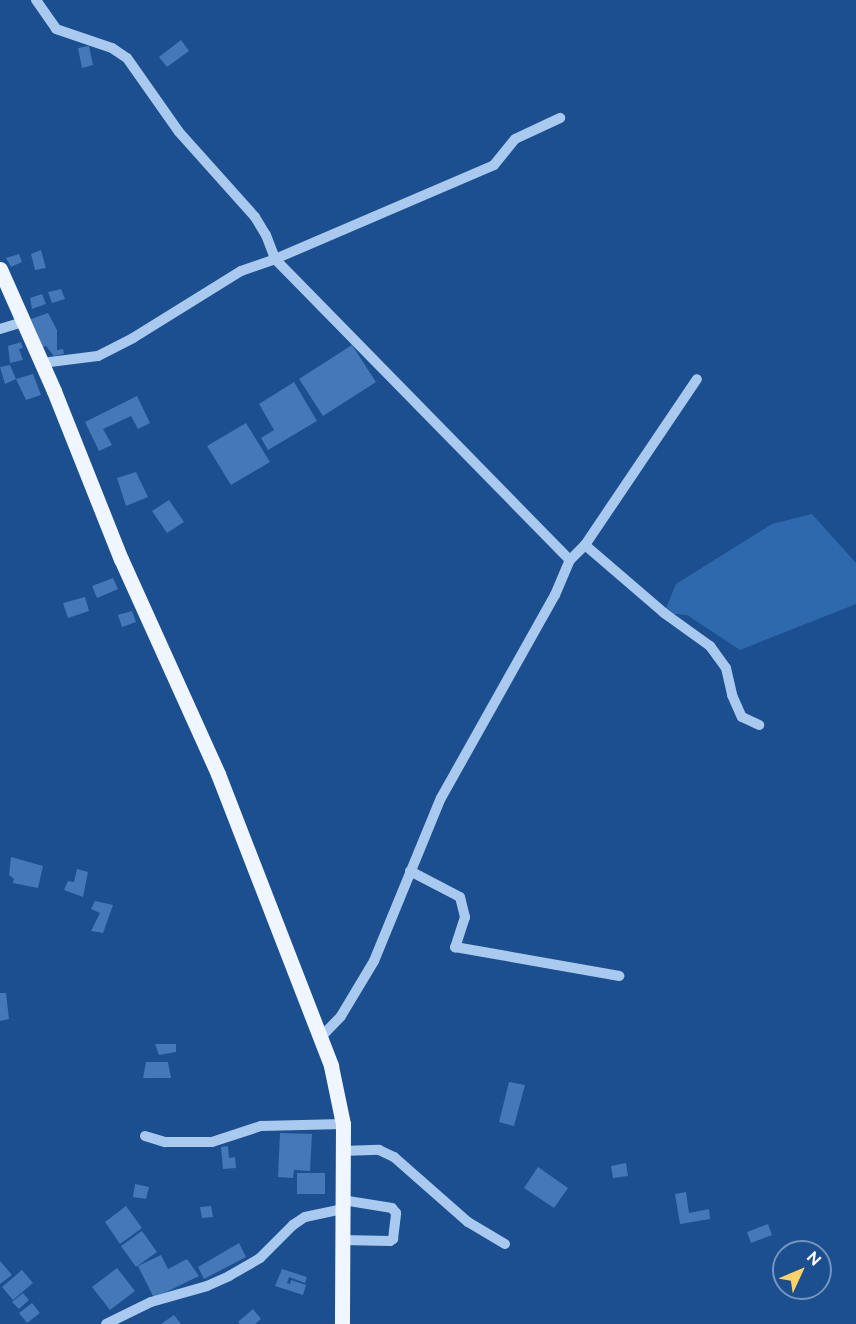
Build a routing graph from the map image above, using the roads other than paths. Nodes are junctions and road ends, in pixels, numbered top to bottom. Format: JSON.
{"nodes":[{"id":1,"x":36,"y":0,"type":"edge"},
{"id":2,"x":560,"y":118,"type":"dead end"},
{"id":3,"x":275,"y":259,"type":"junction"},
{"id":4,"x":0,"y":269,"type":"edge"},
{"id":5,"x":23,"y":322,"type":"junction"},
{"id":6,"x":0,"y":329,"type":"edge"},
{"id":7,"x":42,"y":363,"type":"junction"},
{"id":8,"x":697,"y":379,"type":"dead end"},
{"id":9,"x":585,"y":545,"type":"junction"},
{"id":10,"x":570,"y":560,"type":"junction"},
{"id":11,"x":759,"y":725,"type":"dead end"},
{"id":12,"x":410,"y":871,"type":"junction"},
{"id":13,"x":619,"y":975,"type":"dead end"},
{"id":14,"x":320,"y":1038,"type":"junction"},
{"id":15,"x":343,"y":1124,"type":"junction"},
{"id":16,"x":145,"y":1136,"type":"dead end"},
{"id":17,"x":342,"y":1151,"type":"junction"},
{"id":18,"x":342,"y":1205,"type":"junction"},
{"id":19,"x":341,"y":1240,"type":"junction"},
{"id":20,"x":505,"y":1244,"type":"dead end"},
{"id":21,"x":106,"y":1324,"type":"edge"},
{"id":22,"x":342,"y":1324,"type":"edge"}],
"edges":[{"from":1,"to":3,"type":"street"},
{"from":2,"to":3,"type":"street"},
{"from":3,"to":7,"type":"street"},
{"from":3,"to":10,"type":"street"},
{"from":4,"to":5,"type":"main road"},
{"from":5,"to":6,"type":"street"},
{"from":5,"to":7,"type":"main road"},
{"from":7,"to":14,"type":"main road"},
{"from":8,"to":9,"type":"street"},
{"from":9,"to":10,"type":"street"},
{"from":9,"to":11,"type":"street"},
{"from":10,"to":12,"type":"street"},
{"from":12,"to":13,"type":"street"},
{"from":12,"to":14,"type":"street"},
{"from":14,"to":15,"type":"main road"},
{"from":15,"to":16,"type":"street"},
{"from":15,"to":17,"type":"main road"},
{"from":17,"to":18,"type":"main road"},
{"from":17,"to":20,"type":"street"},
{"from":18,"to":19,"type":"main road"},
{"from":18,"to":19,"type":"street"},
{"from":18,"to":21,"type":"street"},
{"from":19,"to":22,"type":"main road"}]}
